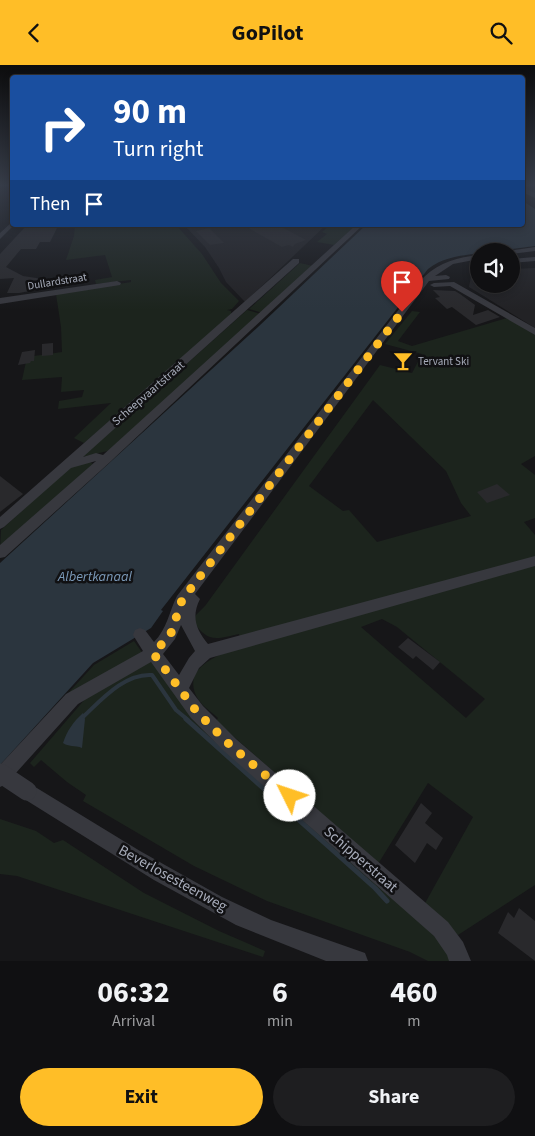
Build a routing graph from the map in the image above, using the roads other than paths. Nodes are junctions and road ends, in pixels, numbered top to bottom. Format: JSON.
{"nodes":[{"id":1,"x":10,"y":226,"type":"edge"},
{"id":2,"x":358,"y":227,"type":"edge"},
{"id":3,"x":0,"y":237,"type":"edge"},
{"id":4,"x":535,"y":249,"type":"edge"},
{"id":5,"x":520,"y":251,"type":"edge"},
{"id":6,"x":470,"y":258,"type":"edge"},
{"id":7,"x":535,"y":259,"type":"edge"},
{"id":8,"x":520,"y":260,"type":"edge"},
{"id":9,"x":296,"y":261,"type":"dead end"},
{"id":10,"x":470,"y":267,"type":"edge"},
{"id":11,"x":446,"y":276,"type":"junction"},
{"id":12,"x":117,"y":283,"type":"dead end"},
{"id":13,"x":0,"y":301,"type":"edge"},
{"id":14,"x":535,"y":332,"type":"edge"},
{"id":15,"x":105,"y":460,"type":"junction"},
{"id":16,"x":69,"y":464,"type":"junction"},
{"id":17,"x":0,"y":524,"type":"edge"},
{"id":18,"x":0,"y":553,"type":"edge"},
{"id":19,"x":535,"y":561,"type":"edge"},
{"id":20,"x":140,"y":635,"type":"dead end"},
{"id":21,"x":204,"y":652,"type":"junction"},
{"id":22,"x":153,"y":653,"type":"junction"},
{"id":23,"x":180,"y":690,"type":"junction"},
{"id":24,"x":0,"y":773,"type":"edge"},
{"id":25,"x":0,"y":778,"type":"edge"},
{"id":26,"x":357,"y":961,"type":"edge"},
{"id":27,"x":460,"y":961,"type":"edge"}],
"edges":[{"from":1,"to":3,"type":"street"},
{"from":2,"to":15,"type":"street"},
{"from":4,"to":5,"type":"street"},
{"from":6,"to":11,"type":"street"},
{"from":7,"to":8,"type":"street"},
{"from":9,"to":16,"type":"street","name":"Scheepvaartstraat"},
{"from":10,"to":11,"type":"street"},
{"from":11,"to":14,"type":"street"},
{"from":11,"to":21,"type":"street"},
{"from":11,"to":22,"type":"street"},
{"from":12,"to":13,"type":"street","name":"Dullardstraat"},
{"from":15,"to":16,"type":"street"},
{"from":15,"to":18,"type":"street"},
{"from":16,"to":17,"type":"street","name":"Scheepvaartstraat"},
{"from":19,"to":21,"type":"street"},
{"from":20,"to":22,"type":"street","name":"Schipperstraat"},
{"from":21,"to":23,"type":"street"},
{"from":22,"to":23,"type":"street","name":"Schipperstraat"},
{"from":22,"to":25,"type":"street"},
{"from":23,"to":27,"type":"street","name":"Schipperstraat"},
{"from":24,"to":26,"type":"street","name":"Beverlosesteenweg","bridge":true}]}
